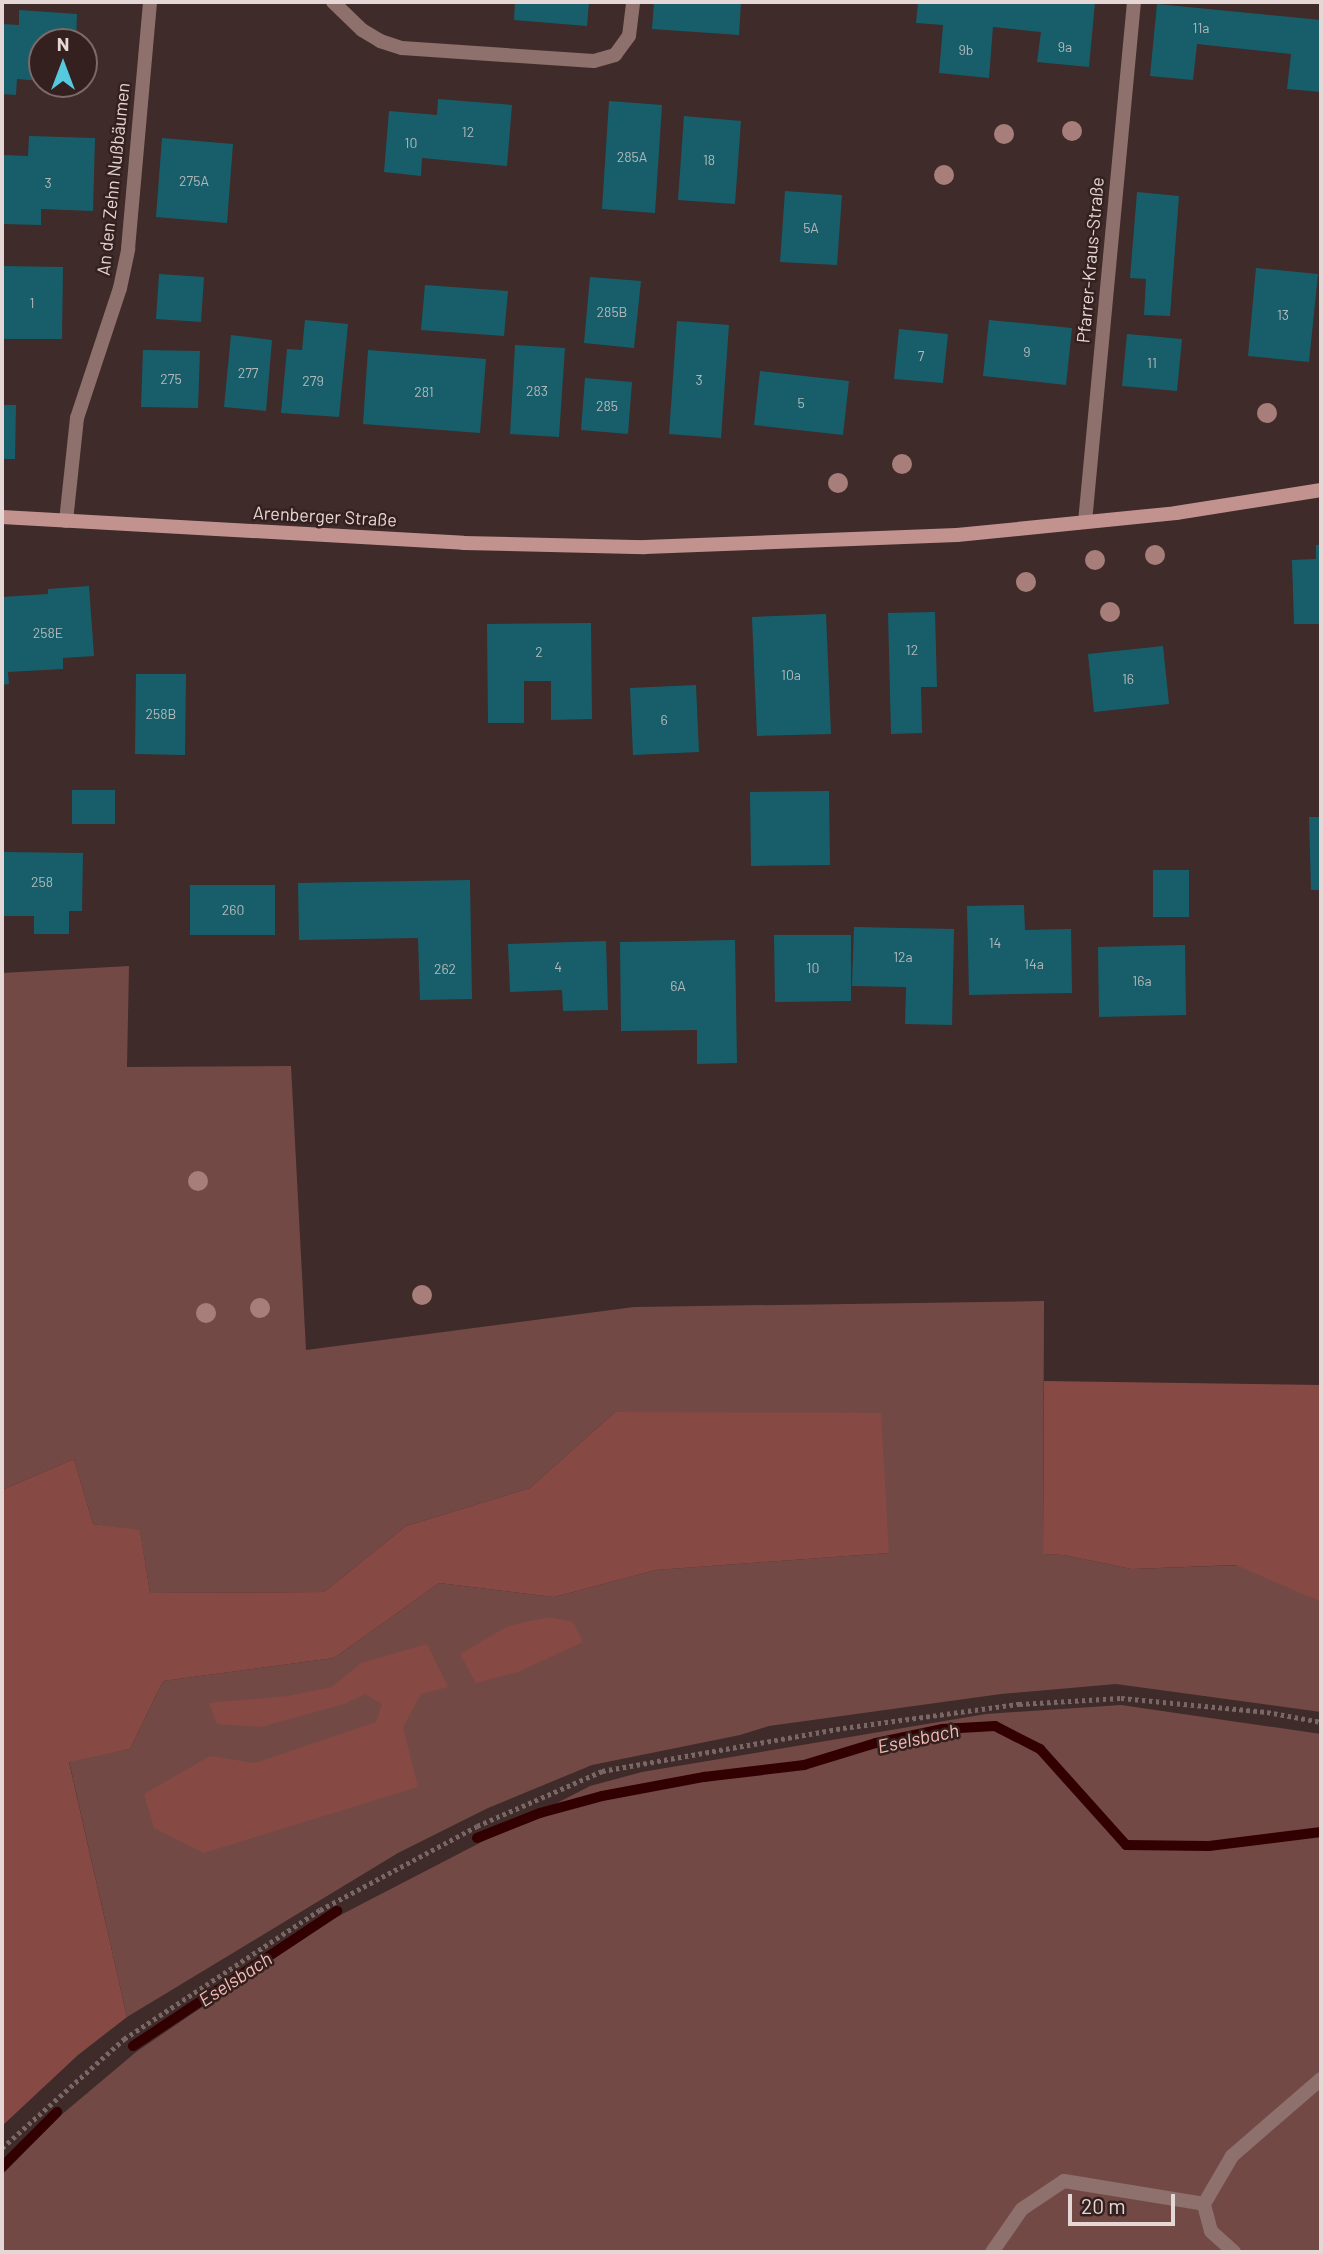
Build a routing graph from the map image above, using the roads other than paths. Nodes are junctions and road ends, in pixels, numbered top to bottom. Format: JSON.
{"nodes":[{"id":1,"x":150,"y":2,"type":"edge"},
{"id":2,"x":333,"y":2,"type":"edge"},
{"id":3,"x":633,"y":2,"type":"edge"},
{"id":4,"x":1134,"y":2,"type":"edge"},
{"id":5,"x":1321,"y":490,"type":"edge"},
{"id":6,"x":2,"y":517,"type":"edge"},
{"id":7,"x":66,"y":520,"type":"junction"},
{"id":8,"x":1085,"y":522,"type":"junction"},
{"id":9,"x":1321,"y":2079,"type":"edge"},
{"id":10,"x":1204,"y":2204,"type":"junction"},
{"id":11,"x":992,"y":2252,"type":"edge"},
{"id":12,"x":1234,"y":2252,"type":"edge"}],
"edges":[{"from":1,"to":7,"type":"street","name":"An den Zehn Nußbäumen"},
{"from":2,"to":3,"type":"street"},
{"from":4,"to":8,"type":"street","name":"Pfarrer-Kraus-Straße"},
{"from":5,"to":8,"type":"street"},
{"from":6,"to":7,"type":"street","name":"Arenberger Straße"},
{"from":7,"to":8,"type":"street","name":"Arenberger Straße"},
{"from":9,"to":10,"type":"street"},
{"from":10,"to":11,"type":"street"},
{"from":10,"to":12,"type":"street"}]}
